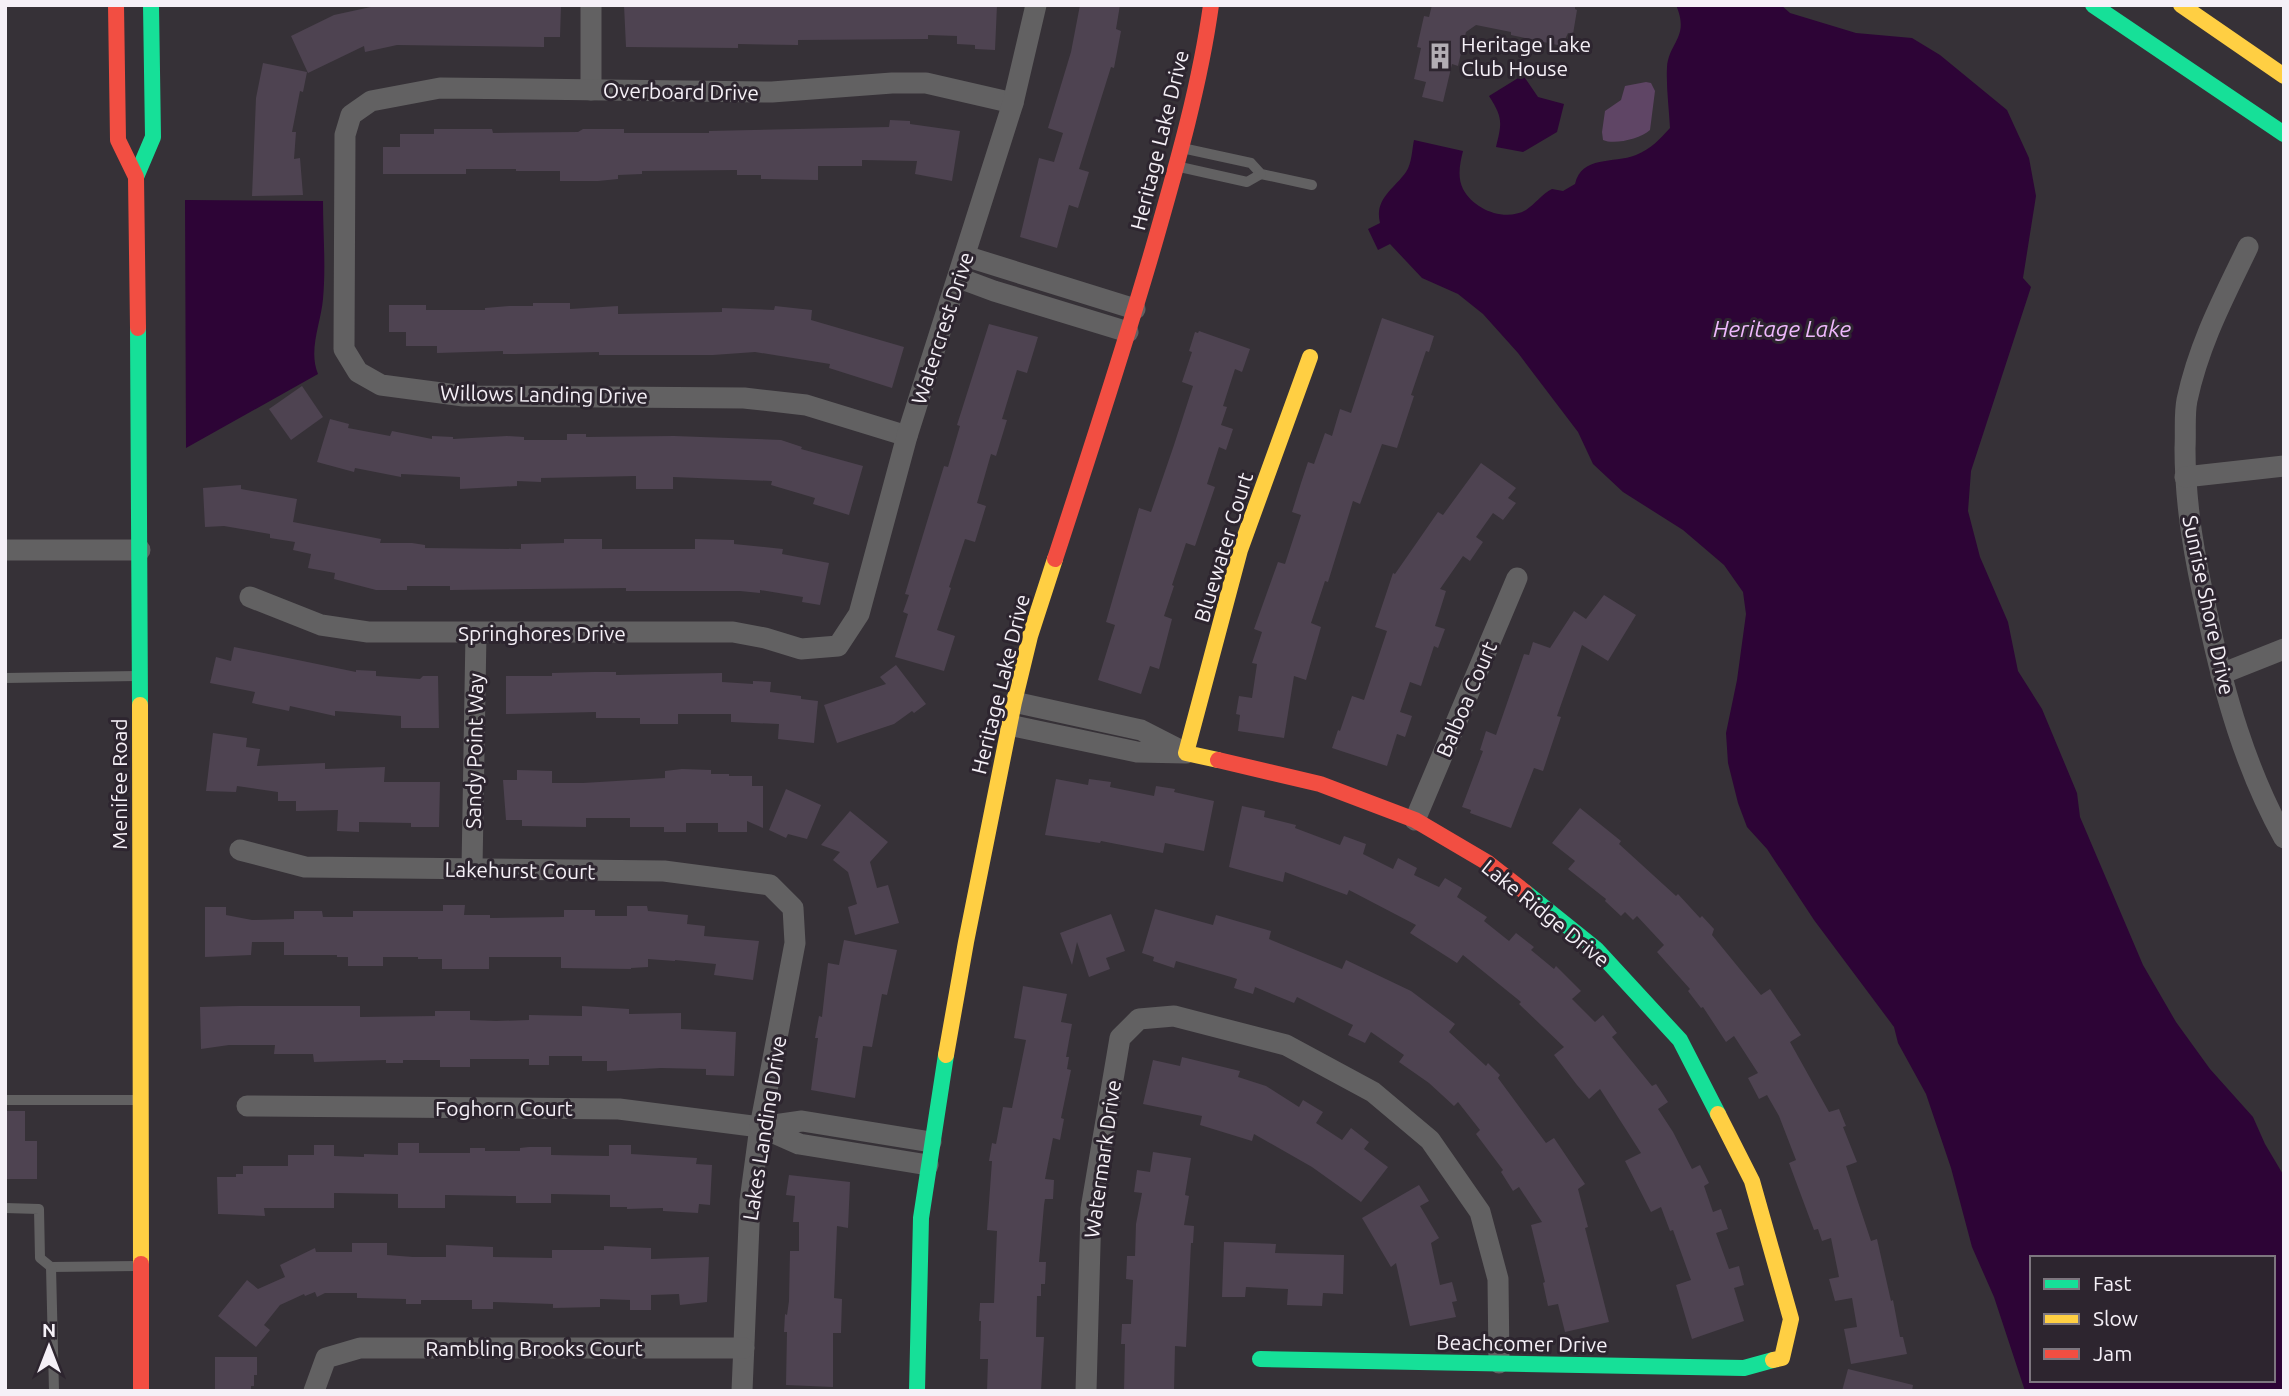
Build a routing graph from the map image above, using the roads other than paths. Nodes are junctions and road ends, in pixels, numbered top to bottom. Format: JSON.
{"nodes":[{"id":1,"x":116,"y":5,"type":"edge"},
{"id":2,"x":151,"y":5,"type":"edge"},
{"id":3,"x":591,"y":5,"type":"edge"},
{"id":4,"x":1036,"y":5,"type":"edge"},
{"id":5,"x":1211,"y":5,"type":"edge"},
{"id":6,"x":2093,"y":5,"type":"edge"},
{"id":7,"x":2181,"y":5,"type":"edge"},
{"id":8,"x":2284,"y":76,"type":"edge"},
{"id":9,"x":591,"y":90,"type":"junction"},
{"id":10,"x":1013,"y":103,"type":"junction"},
{"id":11,"x":351,"y":115,"type":"joint"},
{"id":12,"x":2284,"y":134,"type":"edge"},
{"id":13,"x":1182,"y":148,"type":"junction"},
{"id":14,"x":1177,"y":166,"type":"junction"},
{"id":15,"x":1261,"y":174,"type":"junction"},
{"id":16,"x":135,"y":177,"type":"junction"},
{"id":17,"x":1312,"y":185,"type":"dead end"},
{"id":18,"x":2248,"y":247,"type":"dead end"},
{"id":19,"x":965,"y":256,"type":"junction"},
{"id":20,"x":959,"y":278,"type":"junction"},
{"id":21,"x":1135,"y":309,"type":"junction"},
{"id":22,"x":1128,"y":332,"type":"junction"},
{"id":23,"x":1310,"y":357,"type":"dead end"},
{"id":24,"x":907,"y":436,"type":"junction"},
{"id":25,"x":2284,"y":466,"type":"edge"},
{"id":26,"x":2185,"y":477,"type":"junction"},
{"id":27,"x":5,"y":550,"type":"edge"},
{"id":28,"x":139,"y":550,"type":"junction"},
{"id":29,"x":1517,"y":578,"type":"dead end"},
{"id":30,"x":250,"y":597,"type":"dead end"},
{"id":31,"x":476,"y":633,"type":"junction"},
{"id":32,"x":838,"y":646,"type":"joint"},
{"id":33,"x":2284,"y":649,"type":"edge"},
{"id":34,"x":2221,"y":674,"type":"junction"},
{"id":35,"x":140,"y":676,"type":"junction"},
{"id":36,"x":5,"y":678,"type":"edge"},
{"id":37,"x":1014,"y":702,"type":"junction"},
{"id":38,"x":1009,"y":725,"type":"junction"},
{"id":39,"x":1186,"y":753,"type":"junction"},
{"id":40,"x":1415,"y":820,"type":"junction"},
{"id":41,"x":2284,"y":838,"type":"edge"},
{"id":42,"x":240,"y":850,"type":"dead end"},
{"id":43,"x":472,"y":869,"type":"junction"},
{"id":44,"x":793,"y":908,"type":"joint"},
{"id":45,"x":5,"y":1100,"type":"edge"},
{"id":46,"x":140,"y":1100,"type":"junction"},
{"id":47,"x":247,"y":1106,"type":"dead end"},
{"id":48,"x":760,"y":1128,"type":"junction"},
{"id":49,"x":930,"y":1142,"type":"junction"},
{"id":50,"x":928,"y":1165,"type":"junction"},
{"id":51,"x":5,"y":1208,"type":"edge"},
{"id":52,"x":140,"y":1266,"type":"junction"},
{"id":53,"x":51,"y":1267,"type":"junction"},
{"id":54,"x":744,"y":1348,"type":"junction"},
{"id":55,"x":1782,"y":1358,"type":"joint"},
{"id":56,"x":1260,"y":1359,"type":"dead end"},
{"id":57,"x":1499,"y":1363,"type":"junction"},
{"id":58,"x":54,"y":1391,"type":"edge"},
{"id":59,"x":141,"y":1391,"type":"edge"},
{"id":60,"x":314,"y":1391,"type":"edge"},
{"id":61,"x":742,"y":1391,"type":"edge"},
{"id":62,"x":917,"y":1391,"type":"edge"},
{"id":63,"x":1086,"y":1391,"type":"edge"}],
"edges":[{"from":1,"to":16,"type":"street","name":"Menifee Road"},
{"from":2,"to":16,"type":"street","name":"Menifee Road"},
{"from":3,"to":9,"type":"street"},
{"from":4,"to":10,"type":"street","name":"Watercrest Drive"},
{"from":5,"to":13,"type":"street","name":"Heritage Lake Drive"},
{"from":6,"to":12,"type":"street"},
{"from":7,"to":8,"type":"street"},
{"from":9,"to":10,"type":"street","name":"Overboard Drive"},
{"from":9,"to":11,"type":"street","name":"Overboard Drive"},
{"from":10,"to":19,"type":"street","name":"Watercrest Drive"},
{"from":11,"to":24,"type":"street","name":"Willows Landing Drive"},
{"from":13,"to":14,"type":"street","name":"Heritage Lake Drive"},
{"from":13,"to":15,"type":"lane"},
{"from":14,"to":15,"type":"lane"},
{"from":14,"to":21,"type":"street","name":"Heritage Lake Drive"},
{"from":15,"to":17,"type":"lane"},
{"from":16,"to":28,"type":"street","name":"Menifee Road"},
{"from":18,"to":26,"type":"street","name":"Sunrise Shore Drive"},
{"from":19,"to":20,"type":"street","name":"Watercrest Drive"},
{"from":19,"to":21,"type":"street"},
{"from":20,"to":22,"type":"street"},
{"from":20,"to":24,"type":"street","name":"Watercrest Drive"},
{"from":21,"to":22,"type":"street","name":"Heritage Lake Drive"},
{"from":22,"to":37,"type":"street","name":"Heritage Lake Drive"},
{"from":23,"to":39,"type":"street","name":"Bluewater Court"},
{"from":24,"to":32,"type":"street","name":"Watercrest Drive"},
{"from":25,"to":26,"type":"street"},
{"from":26,"to":34,"type":"street","name":"Sunrise Shore Drive"},
{"from":27,"to":28,"type":"street"},
{"from":28,"to":35,"type":"street","name":"Menifee Road"},
{"from":29,"to":40,"type":"street","name":"Balboa Court"},
{"from":30,"to":31,"type":"street","name":"Springhores Drive"},
{"from":31,"to":32,"type":"street","name":"Springhores Drive"},
{"from":31,"to":43,"type":"street","name":"Sandy Point Way"},
{"from":33,"to":34,"type":"street"},
{"from":34,"to":41,"type":"street","name":"Sunrise Shore Drive"},
{"from":35,"to":36,"type":"lane"},
{"from":35,"to":46,"type":"street","name":"Menifee Road"},
{"from":37,"to":38,"type":"street","name":"Heritage Lake Drive"},
{"from":37,"to":39,"type":"street","name":"Lake Ridge Drive"},
{"from":38,"to":39,"type":"street","name":"Lake Ridge Drive"},
{"from":38,"to":49,"type":"street","name":"Heritage Lake Drive"},
{"from":39,"to":40,"type":"street","name":"Lake Ridge Drive"},
{"from":40,"to":55,"type":"street","name":"Lake Ridge Drive"},
{"from":42,"to":43,"type":"street","name":"Lakehurst Court"},
{"from":43,"to":44,"type":"street","name":"Lakehurst Court"},
{"from":44,"to":48,"type":"street","name":"Lakes Landing Drive"},
{"from":45,"to":46,"type":"lane"},
{"from":46,"to":52,"type":"street","name":"Menifee Road"},
{"from":47,"to":48,"type":"street","name":"Foghorn Court"},
{"from":48,"to":49,"type":"street"},
{"from":48,"to":50,"type":"street"},
{"from":48,"to":54,"type":"street","name":"Lakes Landing Drive"},
{"from":49,"to":50,"type":"street","name":"Heritage Lake Drive"},
{"from":50,"to":62,"type":"street","name":"Heritage Lake Drive"},
{"from":51,"to":53,"type":"lane"},
{"from":52,"to":53,"type":"lane"},
{"from":52,"to":59,"type":"street","name":"Menifee Road"},
{"from":53,"to":58,"type":"lane"},
{"from":54,"to":60,"type":"street","name":"Rambling Brooks Court"},
{"from":54,"to":61,"type":"street","name":"Lakes Landing Drive"},
{"from":55,"to":57,"type":"street","name":"Beachcomer Drive"},
{"from":56,"to":57,"type":"street","name":"Beachcomer Drive"},
{"from":57,"to":63,"type":"street","name":"Watermark Drive"}]}
